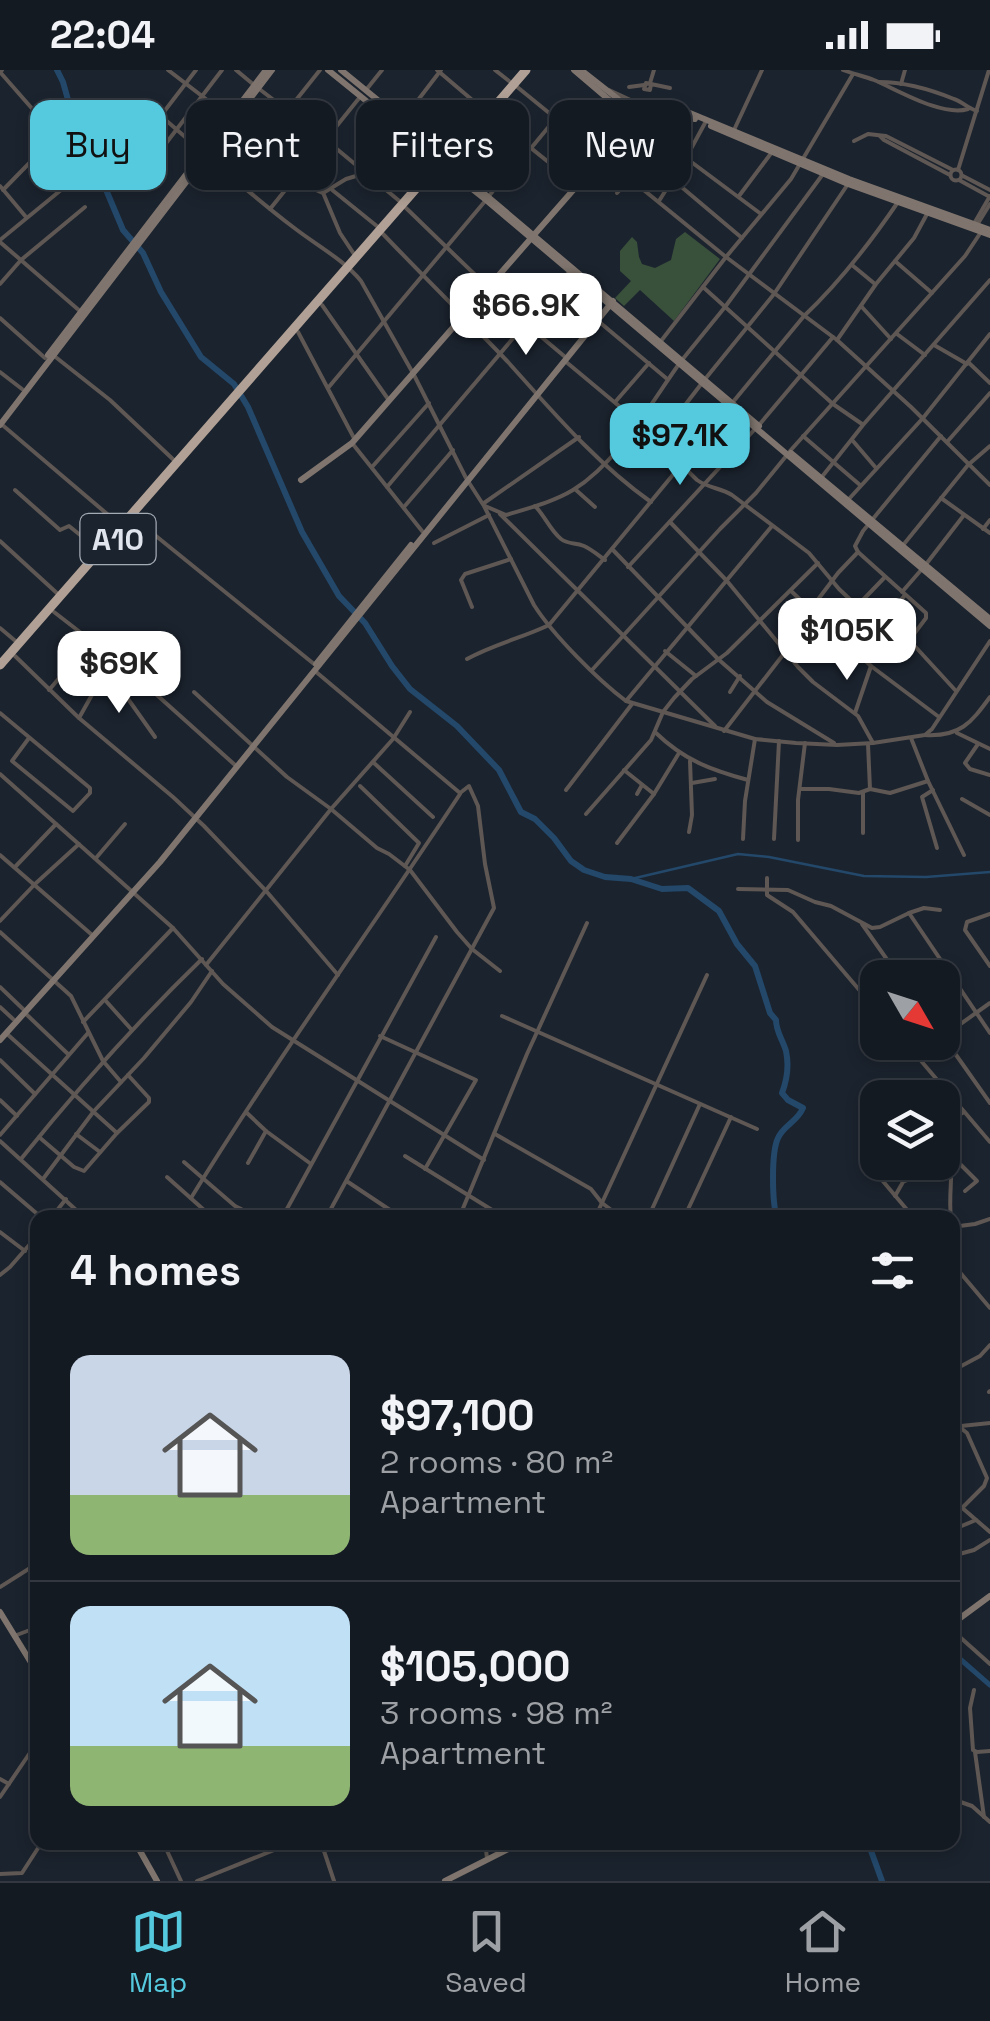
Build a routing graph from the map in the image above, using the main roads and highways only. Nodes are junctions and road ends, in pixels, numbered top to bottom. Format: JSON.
{"nodes":[{"id":1,"x":269,"y":70,"type":"edge"},
{"id":2,"x":328,"y":70,"type":"edge"},
{"id":3,"x":341,"y":70,"type":"edge"},
{"id":4,"x":522,"y":70,"type":"edge"},
{"id":5,"x":578,"y":70,"type":"edge"},
{"id":6,"x":363,"y":94,"type":"junction"},
{"id":7,"x":370,"y":100,"type":"edge"},
{"id":8,"x":496,"y":100,"type":"edge"},
{"id":9,"x":618,"y":100,"type":"edge"},
{"id":10,"x":618,"y":100,"type":"edge"},
{"id":11,"x":691,"y":113,"type":"edge"},
{"id":12,"x":691,"y":119,"type":"edge"},
{"id":13,"x":802,"y":162,"type":"junction"},
{"id":14,"x":418,"y":190,"type":"edge"},
{"id":15,"x":476,"y":190,"type":"edge"},
{"id":16,"x":572,"y":190,"type":"edge"},
{"id":17,"x":980,"y":229,"type":"edge"},
{"id":18,"x":382,"y":232,"type":"junction"},
{"id":19,"x":532,"y":235,"type":"junction"},
{"id":20,"x":350,"y":268,"type":"junction"},
{"id":21,"x":610,"y":302,"type":"junction"},
{"id":22,"x":49,"y":356,"type":"junction"},
{"id":23,"x":564,"y":358,"type":"junction"},
{"id":24,"x":680,"y":362,"type":"junction"},
{"id":25,"x":252,"y":381,"type":"junction"},
{"id":26,"x":234,"y":402,"type":"junction"},
{"id":27,"x":0,"y":422,"type":"edge"},
{"id":28,"x":819,"y":479,"type":"junction"},
{"id":29,"x":301,"y":480,"type":"dead end"},
{"id":30,"x":467,"y":480,"type":"junction"},
{"id":31,"x":871,"y":522,"type":"junction"},
{"id":32,"x":124,"y":528,"type":"junction"},
{"id":33,"x":924,"y":567,"type":"junction"},
{"id":34,"x":373,"y":596,"type":"junction"},
{"id":35,"x":990,"y":622,"type":"edge"},
{"id":36,"x":0,"y":665,"type":"edge"},
{"id":37,"x":0,"y":674,"type":"edge"},
{"id":38,"x":254,"y":745,"type":"junction"},
{"id":39,"x":194,"y":817,"type":"junction"},
{"id":40,"x":133,"y":891,"type":"junction"},
{"id":41,"x":52,"y":979,"type":"junction"},
{"id":42,"x":24,"y":1010,"type":"junction"},
{"id":43,"x":2,"y":1036,"type":"edge"},
{"id":44,"x":990,"y":1596,"type":"edge"},
{"id":45,"x":0,"y":1612,"type":"edge"},
{"id":46,"x":960,"y":1620,"type":"edge"},
{"id":47,"x":30,"y":1661,"type":"edge"},
{"id":48,"x":140,"y":1850,"type":"edge"},
{"id":49,"x":506,"y":1850,"type":"edge"},
{"id":50,"x":157,"y":1881,"type":"edge"},
{"id":51,"x":444,"y":1881,"type":"edge"}],
"edges":[{"from":1,"to":22,"type":"main road"},
{"from":2,"to":6,"type":"main road"},
{"from":3,"to":6,"type":"main road"},
{"from":4,"to":8,"type":"highway","number":"A10"},
{"from":5,"to":9,"type":"main road"},
{"from":5,"to":10,"type":"main road"},
{"from":6,"to":7,"type":"main road"},
{"from":11,"to":13,"type":"main road"},
{"from":12,"to":13,"type":"main road"},
{"from":13,"to":17,"type":"main road"},
{"from":13,"to":17,"type":"main road"},
{"from":14,"to":18,"type":"highway","number":"A10"},
{"from":15,"to":19,"type":"main road"},
{"from":16,"to":19,"type":"main road"},
{"from":18,"to":20,"type":"highway","number":"A10"},
{"from":18,"to":20,"type":"highway","number":"A10"},
{"from":19,"to":21,"type":"main road"},
{"from":19,"to":21,"type":"main road"},
{"from":19,"to":29,"type":"main road"},
{"from":20,"to":25,"type":"highway","number":"A10"},
{"from":20,"to":25,"type":"highway","number":"A10"},
{"from":21,"to":23,"type":"main road"},
{"from":21,"to":23,"type":"main road"},
{"from":21,"to":24,"type":"main road"},
{"from":21,"to":24,"type":"main road"},
{"from":22,"to":27,"type":"main road"},
{"from":22,"to":27,"type":"main road"},
{"from":23,"to":30,"type":"main road"},
{"from":24,"to":28,"type":"main road"},
{"from":25,"to":26,"type":"highway","number":"A10"},
{"from":26,"to":32,"type":"highway","number":"A10"},
{"from":26,"to":32,"type":"highway","number":"A10"},
{"from":28,"to":31,"type":"main road"},
{"from":28,"to":31,"type":"main road"},
{"from":30,"to":34,"type":"main road"},
{"from":30,"to":34,"type":"main road"},
{"from":31,"to":33,"type":"main road"},
{"from":31,"to":33,"type":"main road"},
{"from":32,"to":36,"type":"highway","number":"A10"},
{"from":32,"to":37,"type":"highway","number":"A10"},
{"from":33,"to":35,"type":"main road"},
{"from":34,"to":38,"type":"main road"},
{"from":38,"to":39,"type":"main road"},
{"from":38,"to":39,"type":"main road"},
{"from":39,"to":40,"type":"main road"},
{"from":40,"to":41,"type":"main road"},
{"from":40,"to":41,"type":"main road"},
{"from":41,"to":42,"type":"main road"},
{"from":42,"to":43,"type":"main road"},
{"from":42,"to":43,"type":"main road"},
{"from":44,"to":46,"type":"main road"},
{"from":45,"to":47,"type":"main road"},
{"from":48,"to":50,"type":"main road"},
{"from":49,"to":51,"type":"main road"}]}
